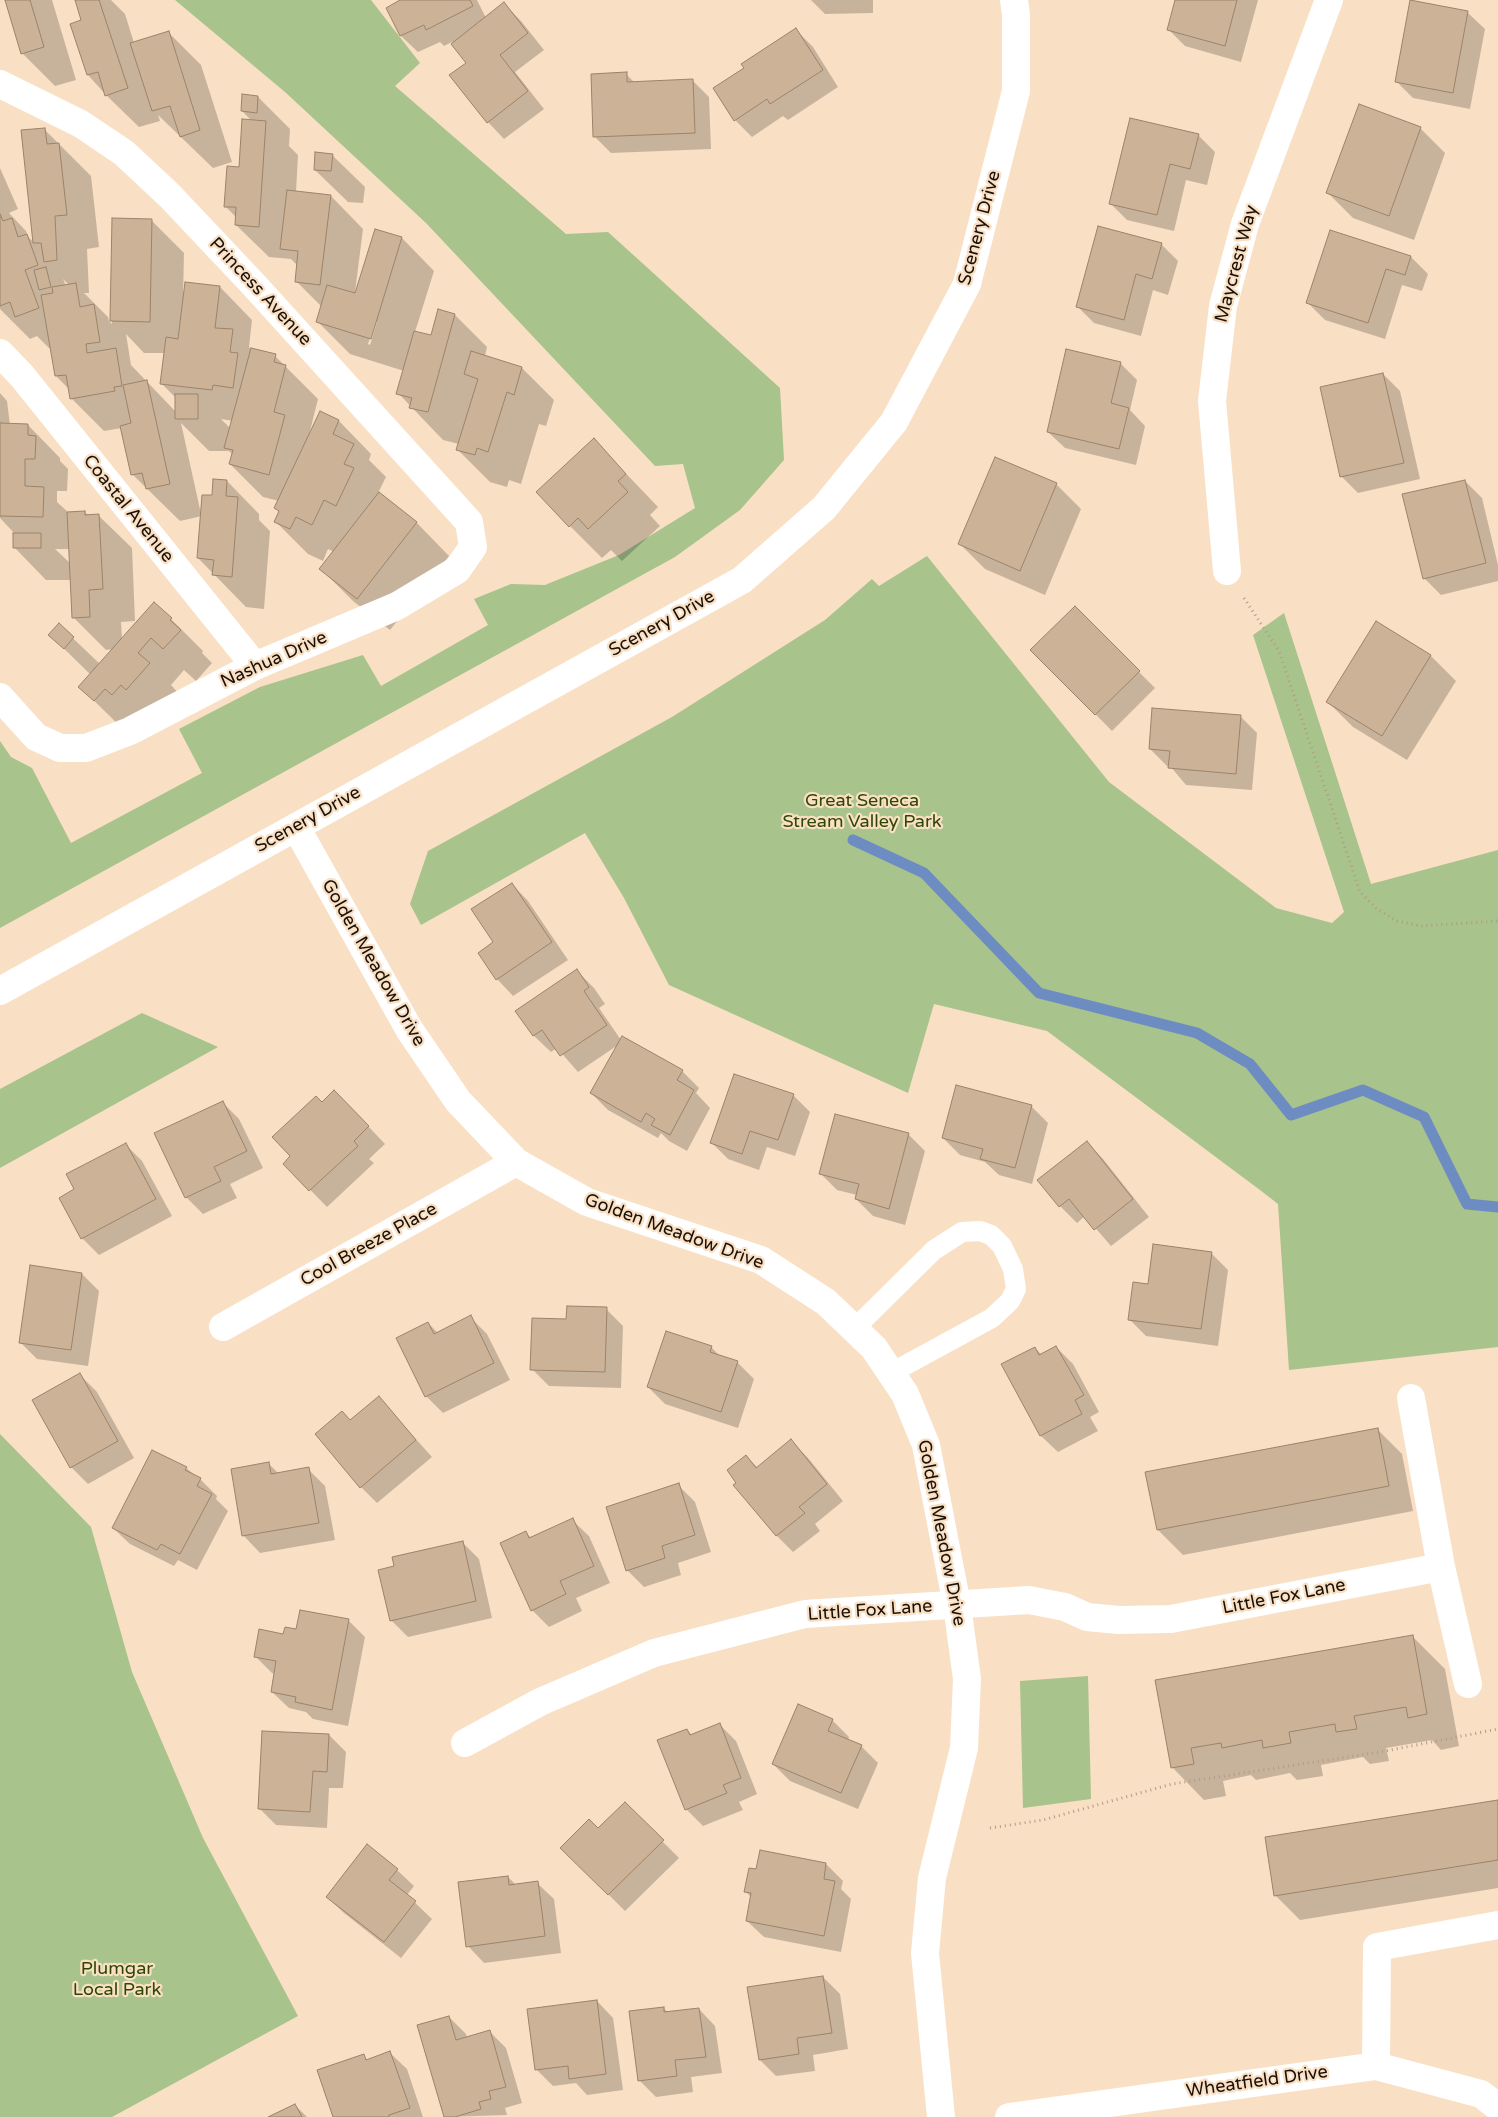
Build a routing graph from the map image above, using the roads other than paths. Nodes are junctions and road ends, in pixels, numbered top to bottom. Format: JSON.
{"nodes":[{"id":1,"x":1014,"y":0,"type":"edge"},
{"id":2,"x":1329,"y":0,"type":"edge"},
{"id":3,"x":0,"y":84,"type":"edge"},
{"id":4,"x":0,"y":353,"type":"edge"},
{"id":5,"x":473,"y":547,"type":"joint"},
{"id":6,"x":1227,"y":571,"type":"road end"},
{"id":7,"x":255,"y":666,"type":"junction"},
{"id":8,"x":0,"y":697,"type":"edge"},
{"id":9,"x":296,"y":827,"type":"junction"},
{"id":10,"x":0,"y":991,"type":"edge"},
{"id":11,"x":516,"y":1162,"type":"junction"},
{"id":12,"x":222,"y":1327,"type":"dead end"},
{"id":13,"x":854,"y":1329,"type":"junction"},
{"id":14,"x":891,"y":1373,"type":"junction"},
{"id":15,"x":1410,"y":1398,"type":"dead end"},
{"id":16,"x":1441,"y":1567,"type":"junction"},
{"id":17,"x":957,"y":1605,"type":"junction"},
{"id":18,"x":1468,"y":1684,"type":"dead end"},
{"id":19,"x":465,"y":1743,"type":"dead end"},
{"id":20,"x":1498,"y":1925,"type":"edge"},
{"id":21,"x":1376,"y":2066,"type":"junction"},
{"id":22,"x":1498,"y":2107,"type":"edge"},
{"id":23,"x":941,"y":2117,"type":"edge"},
{"id":24,"x":1009,"y":2117,"type":"edge"}],
"edges":[{"from":1,"to":9,"type":"street","name":"Scenery Drive"},
{"from":2,"to":6,"type":"street","name":"Maycrest Way"},
{"from":3,"to":5,"type":"street","name":"Princess Avenue"},
{"from":4,"to":7,"type":"street","name":"Coastal Avenue"},
{"from":5,"to":7,"type":"street","name":"Nashua Drive"},
{"from":7,"to":8,"type":"street","name":"Nashua Drive"},
{"from":9,"to":10,"type":"street","name":"Scenery Drive"},
{"from":9,"to":11,"type":"street","name":"Golden Meadow Drive"},
{"from":11,"to":12,"type":"street","name":"Cool Breeze Place"},
{"from":11,"to":13,"type":"street","name":"Golden Meadow Drive"},
{"from":13,"to":14,"type":"street","name":"Golden Meadow Drive"},
{"from":13,"to":14,"type":"lane"},
{"from":14,"to":17,"type":"street","name":"Golden Meadow Drive"},
{"from":15,"to":16,"type":"street"},
{"from":16,"to":17,"type":"street","name":"Little Fox Lane"},
{"from":16,"to":18,"type":"street"},
{"from":17,"to":19,"type":"street","name":"Little Fox Lane"},
{"from":17,"to":23,"type":"street","name":"Golden Meadow Drive"},
{"from":20,"to":21,"type":"street"},
{"from":21,"to":22,"type":"street","name":"Wheatfield Drive"},
{"from":21,"to":24,"type":"street","name":"Wheatfield Drive"}]}
